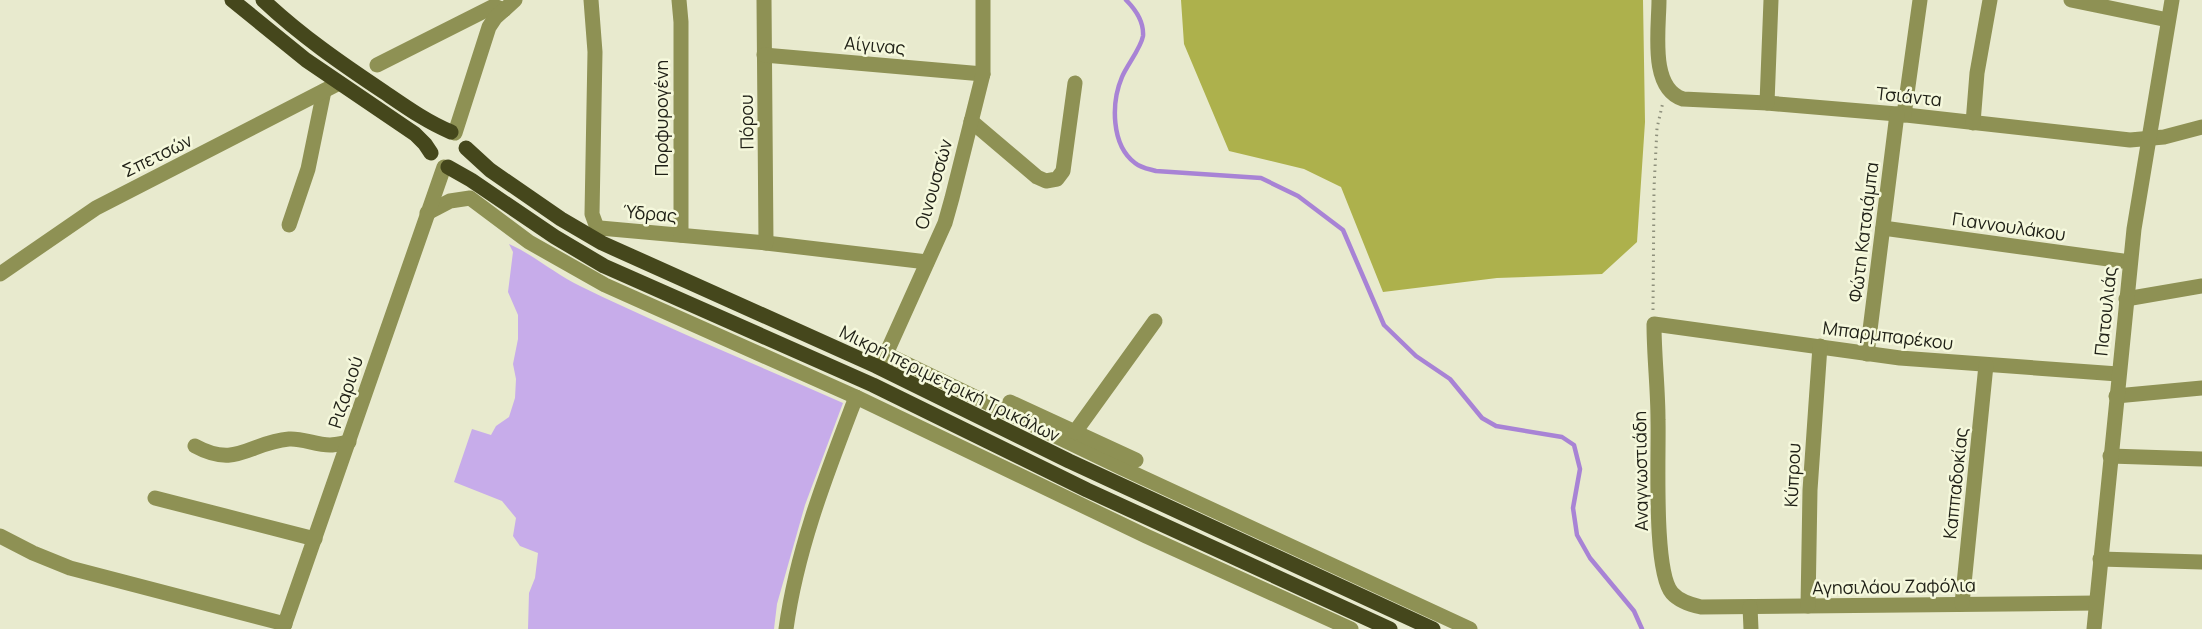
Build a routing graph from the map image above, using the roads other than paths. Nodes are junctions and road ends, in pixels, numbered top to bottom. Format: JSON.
{"nodes":[{"id":1,"x":232,"y":0,"type":"edge"},
{"id":2,"x":263,"y":0,"type":"edge"},
{"id":3,"x":591,"y":0,"type":"edge"},
{"id":4,"x":679,"y":0,"type":"edge"},
{"id":5,"x":764,"y":0,"type":"edge"},
{"id":6,"x":983,"y":0,"type":"edge"},
{"id":7,"x":1659,"y":0,"type":"edge"},
{"id":8,"x":1771,"y":0,"type":"edge"},
{"id":9,"x":1920,"y":0,"type":"edge"},
{"id":10,"x":1990,"y":0,"type":"edge"},
{"id":11,"x":2071,"y":0,"type":"edge"},
{"id":12,"x":2172,"y":0,"type":"edge"},
{"id":13,"x":501,"y":4,"type":"edge"},
{"id":14,"x":2168,"y":20,"type":"junction"},
{"id":15,"x":764,"y":55,"type":"junction"},
{"id":16,"x":377,"y":65,"type":"dead end"},
{"id":17,"x":983,"y":74,"type":"junction"},
{"id":18,"x":339,"y":83,"type":"junction"},
{"id":19,"x":1076,"y":83,"type":"dead end"},
{"id":20,"x":324,"y":91,"type":"junction"},
{"id":21,"x":1767,"y":103,"type":"junction"},
{"id":22,"x":1901,"y":115,"type":"junction"},
{"id":23,"x":971,"y":121,"type":"junction"},
{"id":24,"x":1973,"y":123,"type":"junction"},
{"id":25,"x":2202,"y":127,"type":"edge"},
{"id":26,"x":453,"y":133,"type":"junction"},
{"id":27,"x":2148,"y":140,"type":"junction"},
{"id":28,"x":466,"y":148,"type":"junction"},
{"id":29,"x":431,"y":153,"type":"junction"},
{"id":30,"x":446,"y":167,"type":"junction"},
{"id":31,"x":427,"y":213,"type":"junction"},
{"id":32,"x":290,"y":225,"type":"dead end"},
{"id":33,"x":1883,"y":228,"type":"junction"},
{"id":34,"x":681,"y":235,"type":"junction"},
{"id":35,"x":766,"y":243,"type":"junction"},
{"id":36,"x":927,"y":262,"type":"junction"},
{"id":37,"x":2130,"y":262,"type":"junction"},
{"id":38,"x":0,"y":274,"type":"edge"},
{"id":39,"x":2202,"y":286,"type":"edge"},
{"id":40,"x":2126,"y":299,"type":"junction"},
{"id":41,"x":1155,"y":321,"type":"dead end"},
{"id":42,"x":1653,"y":324,"type":"joint"},
{"id":43,"x":1820,"y":346,"type":"junction"},
{"id":44,"x":888,"y":350,"type":"junction"},
{"id":45,"x":1867,"y":354,"type":"junction"},
{"id":46,"x":1986,"y":365,"type":"junction"},
{"id":47,"x":876,"y":366,"type":"junction"},
{"id":48,"x":2118,"y":374,"type":"junction"},
{"id":49,"x":2202,"y":388,"type":"edge"},
{"id":50,"x":2116,"y":396,"type":"junction"},
{"id":51,"x":856,"y":397,"type":"junction"},
{"id":52,"x":1075,"y":432,"type":"junction"},
{"id":53,"x":349,"y":442,"type":"junction"},
{"id":54,"x":195,"y":446,"type":"dead end"},
{"id":55,"x":2110,"y":456,"type":"junction"},
{"id":56,"x":2202,"y":459,"type":"edge"},
{"id":57,"x":1136,"y":460,"type":"dead end"},
{"id":58,"x":155,"y":498,"type":"dead end"},
{"id":59,"x":0,"y":536,"type":"edge"},
{"id":60,"x":315,"y":539,"type":"junction"},
{"id":61,"x":2100,"y":559,"type":"junction"},
{"id":62,"x":2202,"y":562,"type":"edge"},
{"id":63,"x":2096,"y":603,"type":"junction"},
{"id":64,"x":1962,"y":604,"type":"junction"},
{"id":65,"x":1692,"y":605,"type":"joint"},
{"id":66,"x":1808,"y":606,"type":"junction"},
{"id":67,"x":1750,"y":607,"type":"junction"},
{"id":68,"x":284,"y":626,"type":"edge"},
{"id":69,"x":786,"y":629,"type":"edge"},
{"id":70,"x":1351,"y":629,"type":"edge"},
{"id":71,"x":1390,"y":629,"type":"edge"},
{"id":72,"x":1432,"y":629,"type":"edge"},
{"id":73,"x":1470,"y":629,"type":"edge"},
{"id":74,"x":1751,"y":629,"type":"edge"},
{"id":75,"x":2094,"y":629,"type":"edge"}],
"edges":[{"from":1,"to":18,"type":"main road","name":"Μικρή περιμετρική Τρικάλων"},
{"from":2,"to":26,"type":"main road","name":"Μικρή περιμετρική Τρικάλων"},
{"from":3,"to":34,"type":"street","name":"Ύδρας"},
{"from":4,"to":34,"type":"street","name":"Πορφυρογένη"},
{"from":5,"to":15,"type":"street","name":"Πόρου"},
{"from":6,"to":17,"type":"street","name":"Οινουσσών"},
{"from":7,"to":21,"type":"street","name":"Τσιάντα"},
{"from":8,"to":21,"type":"street"},
{"from":9,"to":22,"type":"street","name":"Φώτη Κατσιάμπα"},
{"from":10,"to":24,"type":"street"},
{"from":11,"to":14,"type":"street"},
{"from":12,"to":14,"type":"street","name":"Πατουλιάς"},
{"from":13,"to":16,"type":"street"},
{"from":13,"to":26,"type":"street"},
{"from":14,"to":27,"type":"street","name":"Πατουλιάς"},
{"from":15,"to":17,"type":"street","name":"Αίγινας"},
{"from":15,"to":35,"type":"street","name":"Πόρου"},
{"from":17,"to":23,"type":"street","name":"Οινουσσών"},
{"from":18,"to":20,"type":"street","name":"Σπετσών"},
{"from":18,"to":29,"type":"main road","name":"Μικρή περιμετρική Τρικάλων"},
{"from":19,"to":23,"type":"street"},
{"from":20,"to":32,"type":"street"},
{"from":20,"to":38,"type":"street","name":"Σπετσών"},
{"from":21,"to":22,"type":"street","name":"Τσιάντα"},
{"from":22,"to":24,"type":"street","name":"Τσιάντα"},
{"from":22,"to":33,"type":"street","name":"Φώτη Κατσιάμπα"},
{"from":23,"to":36,"type":"street","name":"Οινουσσών"},
{"from":24,"to":27,"type":"street","name":"Τσιάντα"},
{"from":25,"to":27,"type":"street","name":"Τσιάντα"},
{"from":26,"to":28,"type":"main road","name":"Μικρή περιμετρική Τρικάλων"},
{"from":26,"to":29,"type":"main road"},
{"from":27,"to":37,"type":"street","name":"Πατουλιάς"},
{"from":28,"to":30,"type":"main road"},
{"from":28,"to":47,"type":"main road","name":"Μικρή περιμετρική Τρικάλων"},
{"from":29,"to":30,"type":"main road","name":"Μικρή περιμετρική Τρικάλων"},
{"from":30,"to":31,"type":"street","name":"Ριζαριού"},
{"from":30,"to":71,"type":"main road","name":"Μικρή περιμετρική Τρικάλων"},
{"from":31,"to":51,"type":"street"},
{"from":31,"to":53,"type":"street","name":"Ριζαριού"},
{"from":33,"to":37,"type":"street","name":"Γιαννουλάκου"},
{"from":33,"to":45,"type":"street","name":"Φώτη Κατσιάμπα"},
{"from":34,"to":35,"type":"street","name":"Ύδρας"},
{"from":35,"to":36,"type":"street","name":"Ύδρας"},
{"from":36,"to":44,"type":"street","name":"Οινουσσών"},
{"from":37,"to":40,"type":"street","name":"Πατουλιάς"},
{"from":39,"to":40,"type":"street"},
{"from":40,"to":48,"type":"street","name":"Πατουλιάς"},
{"from":41,"to":52,"type":"street"},
{"from":42,"to":43,"type":"street","name":"Μπαρμπαρέκου"},
{"from":42,"to":65,"type":"street","name":"Αναγνωστιάδη"},
{"from":43,"to":45,"type":"street","name":"Μπαρμπαρέκου"},
{"from":43,"to":66,"type":"street","name":"Κύπρου"},
{"from":44,"to":47,"type":"street","name":"Οινουσσών"},
{"from":44,"to":52,"type":"street"},
{"from":44,"to":73,"type":"street"},
{"from":45,"to":46,"type":"street","name":"Μπαρμπαρέκου"},
{"from":46,"to":48,"type":"street","name":"Μπαρμπαρέκου"},
{"from":46,"to":64,"type":"street","name":"Καππαδοκίας"},
{"from":47,"to":72,"type":"main road","name":"Μικρή περιμετρική Τρικάλων"},
{"from":48,"to":50,"type":"street","name":"Πατουλιάς"},
{"from":49,"to":50,"type":"street"},
{"from":50,"to":55,"type":"street","name":"Πατουλιάς"},
{"from":51,"to":69,"type":"street"},
{"from":51,"to":70,"type":"street"},
{"from":52,"to":57,"type":"street"},
{"from":53,"to":54,"type":"street"},
{"from":53,"to":60,"type":"street","name":"Ριζαριού"},
{"from":55,"to":56,"type":"street"},
{"from":55,"to":61,"type":"street","name":"Πατουλιάς"},
{"from":58,"to":60,"type":"street"},
{"from":59,"to":68,"type":"street"},
{"from":60,"to":68,"type":"street","name":"Ριζαριού"},
{"from":61,"to":62,"type":"street"},
{"from":61,"to":63,"type":"street","name":"Πατουλιάς"},
{"from":63,"to":64,"type":"street","name":"Αγησιλάου Ζαφόλια"},
{"from":63,"to":75,"type":"street","name":"Πατουλιάς"},
{"from":64,"to":66,"type":"street","name":"Αγησιλάου Ζαφόλια"},
{"from":65,"to":67,"type":"street","name":"Αγησιλάου Ζαφόλια"},
{"from":66,"to":67,"type":"street","name":"Αγησιλάου Ζαφόλια"},
{"from":67,"to":74,"type":"street"}]}
